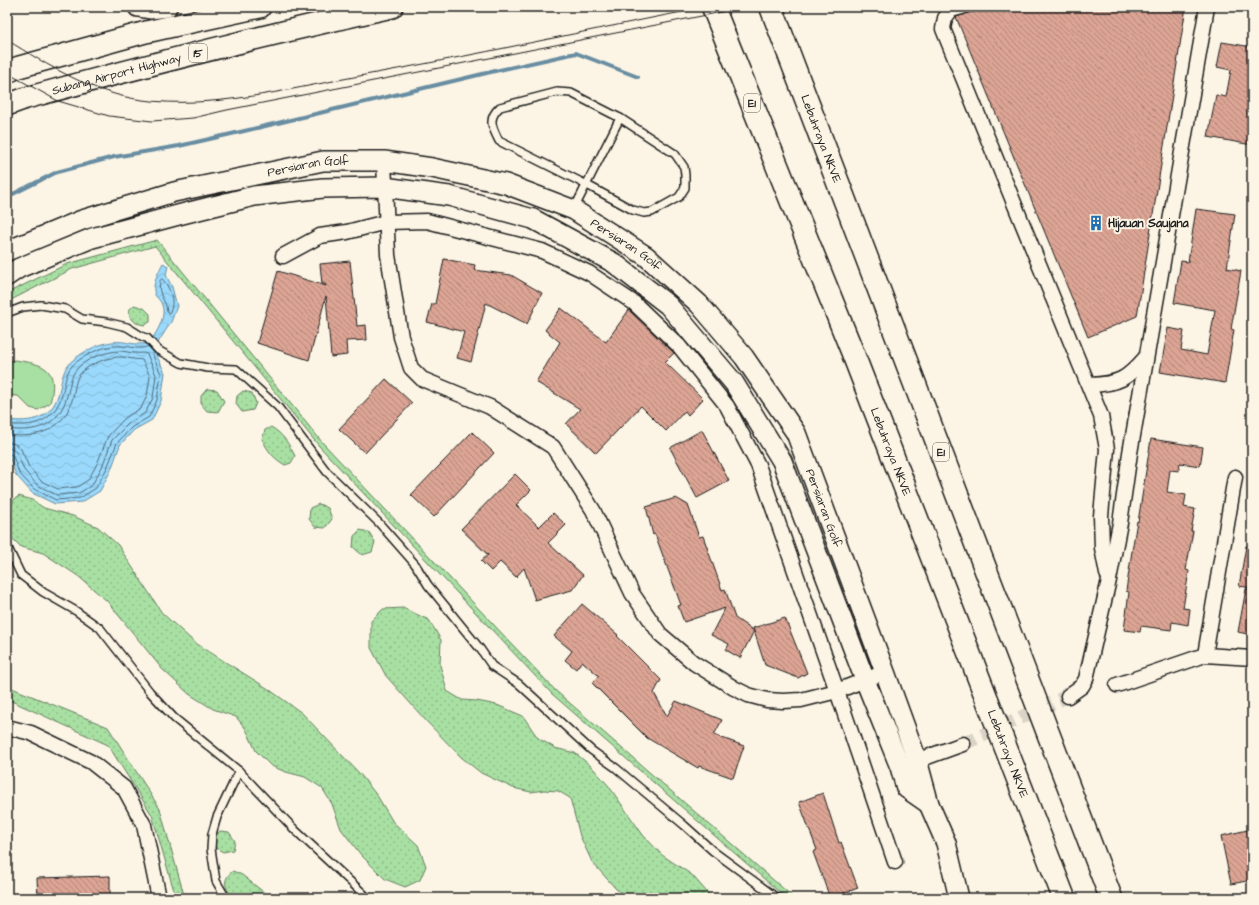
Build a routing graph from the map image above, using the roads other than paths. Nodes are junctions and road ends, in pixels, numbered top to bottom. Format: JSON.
{"nodes":[{"id":1,"x":138,"y":7,"type":"edge"},
{"id":2,"x":167,"y":7,"type":"edge"},
{"id":3,"x":260,"y":7,"type":"edge"},
{"id":4,"x":392,"y":7,"type":"edge"},
{"id":5,"x":713,"y":7,"type":"edge"},
{"id":6,"x":770,"y":7,"type":"edge"},
{"id":7,"x":962,"y":7,"type":"edge"},
{"id":8,"x":1207,"y":7,"type":"edge"},
{"id":9,"x":7,"y":72,"type":"edge"},
{"id":10,"x":7,"y":105,"type":"edge"},
{"id":11,"x":620,"y":118,"type":"junction"},
{"id":12,"x":384,"y":161,"type":"junction"},
{"id":13,"x":587,"y":184,"type":"junction"},
{"id":14,"x":384,"y":187,"type":"junction"},
{"id":15,"x":574,"y":210,"type":"junction"},
{"id":16,"x":386,"y":222,"type":"junction"},
{"id":17,"x":7,"y":251,"type":"edge"},
{"id":18,"x":283,"y":256,"type":"dead end"},
{"id":19,"x":7,"y":276,"type":"edge"},
{"id":20,"x":7,"y":313,"type":"edge"},
{"id":21,"x":1146,"y":357,"type":"junction"},
{"id":22,"x":1090,"y":385,"type":"junction"},
{"id":23,"x":1235,"y":477,"type":"dead end"},
{"id":24,"x":7,"y":546,"type":"edge"},
{"id":25,"x":1109,"y":580,"type":"junction"},
{"id":26,"x":1204,"y":655,"type":"junction"},
{"id":27,"x":1252,"y":658,"type":"edge"},
{"id":28,"x":885,"y":672,"type":"junction"},
{"id":29,"x":865,"y":680,"type":"junction"},
{"id":30,"x":1117,"y":685,"type":"dead end"},
{"id":31,"x":837,"y":691,"type":"junction"},
{"id":32,"x":1068,"y":696,"type":"tunnel mouth"},
{"id":33,"x":7,"y":727,"type":"edge"},
{"id":34,"x":962,"y":744,"type":"tunnel mouth"},
{"id":35,"x":908,"y":764,"type":"junction"},
{"id":36,"x":239,"y":771,"type":"junction"},
{"id":37,"x":895,"y":862,"type":"dead end"},
{"id":38,"x":224,"y":897,"type":"edge"},
{"id":39,"x":159,"y":898,"type":"edge"},
{"id":40,"x":368,"y":898,"type":"edge"},
{"id":41,"x":777,"y":898,"type":"edge"},
{"id":42,"x":959,"y":898,"type":"edge"},
{"id":43,"x":1064,"y":898,"type":"edge"},
{"id":44,"x":1111,"y":898,"type":"edge"}],
"edges":[{"from":1,"to":2,"type":"street"},
{"from":3,"to":9,"type":"main road"},
{"from":4,"to":10,"type":"main road","name":"Subang Airport Highway","number":"15"},
{"from":5,"to":43,"type":"highway","name":"Lebuhraya NKVE","number":"E1"},
{"from":6,"to":44,"type":"highway","name":"Lebuhraya NKVE","number":"E1"},
{"from":7,"to":22,"type":"street"},
{"from":8,"to":21,"type":"street"},
{"from":11,"to":13,"type":"lane"},
{"from":11,"to":13,"type":"lane"},
{"from":11,"to":13,"type":"lane"},
{"from":12,"to":14,"type":"street"},
{"from":12,"to":15,"type":"street","name":"Persiaran Golf"},
{"from":12,"to":17,"type":"street","name":"Persiaran Golf"},
{"from":13,"to":15,"type":"lane"},
{"from":14,"to":16,"type":"street"},
{"from":14,"to":19,"type":"street","name":"Persiaran Golf"},
{"from":14,"to":29,"type":"street","name":"Persiaran Golf"},
{"from":15,"to":28,"type":"street","name":"Persiaran Golf"},
{"from":16,"to":18,"type":"street"},
{"from":16,"to":31,"type":"street"},
{"from":16,"to":31,"type":"street"},
{"from":20,"to":41,"type":"lane"},
{"from":21,"to":22,"type":"street"},
{"from":21,"to":25,"type":"street"},
{"from":22,"to":25,"type":"street"},
{"from":23,"to":26,"type":"street"},
{"from":24,"to":36,"type":"lane"},
{"from":25,"to":32,"type":"street"},
{"from":26,"to":27,"type":"street"},
{"from":26,"to":30,"type":"street"},
{"from":28,"to":29,"type":"street"},
{"from":28,"to":35,"type":"street","name":"Persiaran Golf"},
{"from":29,"to":31,"type":"street"},
{"from":29,"to":35,"type":"street","name":"Persiaran Golf"},
{"from":31,"to":37,"type":"street"},
{"from":33,"to":39,"type":"street"},
{"from":34,"to":35,"type":"street"},
{"from":35,"to":42,"type":"street","name":"Persiaran Golf"},
{"from":36,"to":38,"type":"lane"},
{"from":36,"to":40,"type":"lane"}]}
